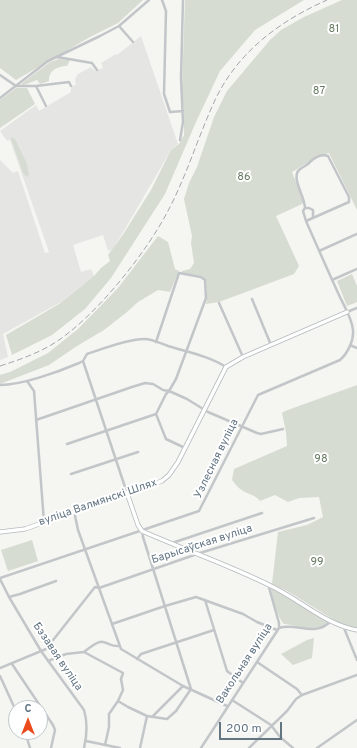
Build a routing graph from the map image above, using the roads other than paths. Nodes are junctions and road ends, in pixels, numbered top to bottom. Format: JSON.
{"nodes":[{"id":1,"x":149,"y":0,"type":"edge"},
{"id":2,"x":162,"y":0,"type":"edge"},
{"id":3,"x":183,"y":0,"type":"edge"},
{"id":4,"x":119,"y":26,"type":"junction"},
{"id":5,"x":133,"y":42,"type":"dead end"},
{"id":6,"x":57,"y":56,"type":"junction"},
{"id":7,"x":97,"y":70,"type":"dead end"},
{"id":8,"x":0,"y":75,"type":"edge"},
{"id":9,"x":16,"y":86,"type":"junction"},
{"id":10,"x":36,"y":86,"type":"junction"},
{"id":11,"x":71,"y":86,"type":"dead end"},
{"id":12,"x":0,"y":98,"type":"edge"},
{"id":13,"x":46,"y":106,"type":"dead end"},
{"id":14,"x":183,"y":111,"type":"junction"},
{"id":15,"x":180,"y":140,"type":"dead end"},
{"id":16,"x":305,"y":208,"type":"junction"},
{"id":17,"x":313,"y":218,"type":"junction"},
{"id":18,"x":306,"y":222,"type":"junction"},
{"id":19,"x":357,"y":234,"type":"edge"},
{"id":20,"x":319,"y":251,"type":"junction"},
{"id":21,"x":357,"y":269,"type":"edge"},
{"id":22,"x":332,"y":280,"type":"junction"},
{"id":23,"x":252,"y":299,"type":"dead end"},
{"id":24,"x":219,"y":303,"type":"dead end"},
{"id":25,"x":357,"y":308,"type":"edge"},
{"id":26,"x":347,"y":312,"type":"junction"},
{"id":27,"x":156,"y":342,"type":"junction"},
{"id":28,"x":271,"y":345,"type":"junction"},
{"id":29,"x":350,"y":345,"type":"junction"},
{"id":30,"x":357,"y":348,"type":"edge"},
{"id":31,"x":187,"y":352,"type":"junction"},
{"id":32,"x":243,"y":357,"type":"junction"},
{"id":33,"x":83,"y":361,"type":"junction"},
{"id":34,"x":226,"y":367,"type":"junction"},
{"id":35,"x":27,"y":381,"type":"junction"},
{"id":36,"x":0,"y":385,"type":"edge"},
{"id":37,"x":169,"y":391,"type":"junction"},
{"id":38,"x":96,"y":400,"type":"junction"},
{"id":39,"x":205,"y":409,"type":"junction"},
{"id":40,"x":156,"y":414,"type":"junction"},
{"id":41,"x":36,"y":420,"type":"junction"},
{"id":42,"x":242,"y":426,"type":"junction"},
{"id":43,"x":283,"y":429,"type":"dead end"},
{"id":44,"x":106,"y":430,"type":"junction"},
{"id":45,"x":67,"y":444,"type":"dead end"},
{"id":46,"x":185,"y":448,"type":"junction"},
{"id":47,"x":138,"y":452,"type":"dead end"},
{"id":48,"x":116,"y":460,"type":"junction"},
{"id":49,"x":72,"y":474,"type":"dead end"},
{"id":50,"x":127,"y":493,"type":"junction"},
{"id":51,"x":74,"y":511,"type":"junction"},
{"id":52,"x":262,"y":513,"type":"dead end"},
{"id":53,"x":314,"y":518,"type":"dead end"},
{"id":54,"x":44,"y":522,"type":"junction"},
{"id":55,"x":142,"y":531,"type":"junction"},
{"id":56,"x":0,"y":532,"type":"edge"},
{"id":57,"x":172,"y":543,"type":"junction"},
{"id":58,"x":86,"y":549,"type":"junction"},
{"id":59,"x":197,"y":554,"type":"junction"},
{"id":60,"x":153,"y":568,"type":"junction"},
{"id":61,"x":0,"y":579,"type":"edge"},
{"id":62,"x":56,"y":581,"type":"dead end"},
{"id":63,"x":98,"y":583,"type":"junction"},
{"id":64,"x":268,"y":584,"type":"junction"},
{"id":65,"x":95,"y":587,"type":"junction"},
{"id":66,"x":99,"y":588,"type":"junction"},
{"id":67,"x":9,"y":597,"type":"junction"},
{"id":68,"x":205,"y":600,"type":"junction"},
{"id":69,"x":165,"y":606,"type":"junction"},
{"id":70,"x":331,"y":621,"type":"junction"},
{"id":71,"x":112,"y":624,"type":"junction"},
{"id":72,"x":344,"y":628,"type":"junction"},
{"id":73,"x":278,"y":629,"type":"junction"},
{"id":74,"x":214,"y":630,"type":"junction"},
{"id":75,"x":357,"y":630,"type":"edge"},
{"id":76,"x":177,"y":642,"type":"junction"},
{"id":77,"x":119,"y":646,"type":"junction"},
{"id":78,"x":41,"y":651,"type":"junction"},
{"id":79,"x":84,"y":652,"type":"junction"},
{"id":80,"x":137,"y":659,"type":"junction"},
{"id":81,"x":357,"y":660,"type":"edge"},
{"id":82,"x":48,"y":661,"type":"junction"},
{"id":83,"x":257,"y":662,"type":"junction"},
{"id":84,"x":12,"y":664,"type":"junction"},
{"id":85,"x":0,"y":668,"type":"edge"},
{"id":86,"x":357,"y":675,"type":"edge"},
{"id":87,"x":0,"y":676,"type":"edge"},
{"id":88,"x":243,"y":683,"type":"junction"},
{"id":89,"x":183,"y":686,"type":"junction"},
{"id":90,"x":191,"y":689,"type":"junction"},
{"id":91,"x":302,"y":695,"type":"junction"},
{"id":92,"x":11,"y":700,"type":"edge"},
{"id":93,"x":232,"y":700,"type":"junction"},
{"id":94,"x":118,"y":701,"type":"junction"},
{"id":95,"x":227,"y":706,"type":"junction"},
{"id":96,"x":147,"y":716,"type":"junction"},
{"id":97,"x":153,"y":716,"type":"junction"},
{"id":98,"x":357,"y":720,"type":"edge"},
{"id":99,"x":271,"y":725,"type":"junction"},
{"id":100,"x":86,"y":741,"type":"junction"},
{"id":101,"x":105,"y":745,"type":"junction"},
{"id":102,"x":51,"y":748,"type":"edge"},
{"id":103,"x":84,"y":748,"type":"edge"},
{"id":104,"x":120,"y":748,"type":"edge"},
{"id":105,"x":140,"y":748,"type":"edge"},
{"id":106,"x":200,"y":748,"type":"edge"},
{"id":107,"x":249,"y":748,"type":"edge"},
{"id":108,"x":293,"y":748,"type":"edge"},
{"id":109,"x":317,"y":748,"type":"edge"}],
"edges":[{"from":1,"to":4,"type":"street"},
{"from":2,"to":14,"type":"street"},
{"from":3,"to":14,"type":"street"},
{"from":4,"to":5,"type":"street"},
{"from":4,"to":6,"type":"street"},
{"from":6,"to":7,"type":"street"},
{"from":6,"to":9,"type":"street"},
{"from":8,"to":9,"type":"street"},
{"from":9,"to":10,"type":"street"},
{"from":9,"to":12,"type":"street"},
{"from":10,"to":11,"type":"street"},
{"from":10,"to":13,"type":"street"},
{"from":14,"to":15,"type":"street"},
{"from":16,"to":17,"type":"street"},
{"from":16,"to":17,"type":"street"},
{"from":16,"to":18,"type":"street"},
{"from":17,"to":18,"type":"street"},
{"from":18,"to":20,"type":"street"},
{"from":19,"to":20,"type":"street"},
{"from":20,"to":22,"type":"street"},
{"from":21,"to":22,"type":"street"},
{"from":22,"to":26,"type":"street"},
{"from":23,"to":28,"type":"street"},
{"from":24,"to":32,"type":"street"},
{"from":25,"to":26,"type":"street"},
{"from":26,"to":28,"type":"main road"},
{"from":26,"to":29,"type":"street"},
{"from":27,"to":31,"type":"street"},
{"from":27,"to":31,"type":"street"},
{"from":27,"to":33,"type":"street"},
{"from":28,"to":32,"type":"main road"},
{"from":29,"to":30,"type":"street"},
{"from":29,"to":42,"type":"street","name":"Узлесная вуліца"},
{"from":31,"to":34,"type":"street"},
{"from":31,"to":37,"type":"street"},
{"from":32,"to":34,"type":"main road"},
{"from":33,"to":35,"type":"street"},
{"from":33,"to":38,"type":"street"},
{"from":34,"to":39,"type":"main road","name":"вуліца Валмянскі Шлях"},
{"from":35,"to":36,"type":"street"},
{"from":35,"to":41,"type":"street"},
{"from":37,"to":38,"type":"street"},
{"from":37,"to":39,"type":"street"},
{"from":37,"to":40,"type":"street"},
{"from":38,"to":41,"type":"street"},
{"from":38,"to":44,"type":"street"},
{"from":39,"to":42,"type":"street"},
{"from":39,"to":46,"type":"main road","name":"вуліца Валмянскі Шлях"},
{"from":40,"to":44,"type":"street"},
{"from":40,"to":46,"type":"street"},
{"from":41,"to":54,"type":"street"},
{"from":42,"to":43,"type":"street"},
{"from":42,"to":55,"type":"street","name":"Узлесная вуліца"},
{"from":44,"to":45,"type":"street"},
{"from":44,"to":48,"type":"street"},
{"from":46,"to":50,"type":"main road","name":"вуліца Валмянскі Шлях"},
{"from":47,"to":48,"type":"street"},
{"from":48,"to":49,"type":"street"},
{"from":48,"to":50,"type":"street"},
{"from":50,"to":51,"type":"main road","name":"вуліца Валмянскі Шлях"},
{"from":50,"to":55,"type":"main road"},
{"from":51,"to":54,"type":"main road","name":"вуліца Валмянскі Шлях"},
{"from":51,"to":58,"type":"street"},
{"from":52,"to":57,"type":"street"},
{"from":53,"to":59,"type":"street","name":"Барысаўская вуліца"},
{"from":54,"to":56,"type":"main road","name":"вуліца Валмянскі Шлях"},
{"from":55,"to":57,"type":"main road"},
{"from":55,"to":58,"type":"street","name":"Узлесная вуліца"},
{"from":55,"to":60,"type":"street"},
{"from":57,"to":59,"type":"main road"},
{"from":58,"to":61,"type":"street","name":"Узлесная вуліца"},
{"from":58,"to":63,"type":"street"},
{"from":59,"to":60,"type":"street","name":"Барысаўская вуліца"},
{"from":59,"to":64,"type":"main road"},
{"from":60,"to":66,"type":"street","name":"Барысаўская вуліца"},
{"from":60,"to":69,"type":"street"},
{"from":61,"to":67,"type":"street","name":"Бэзавая вуліца"},
{"from":62,"to":67,"type":"street"},
{"from":63,"to":65,"type":"street"},
{"from":63,"to":66,"type":"street"},
{"from":64,"to":70,"type":"main road"},
{"from":64,"to":73,"type":"street","name":"Вакольная вуліца"},
{"from":65,"to":66,"type":"street"},
{"from":65,"to":78,"type":"street"},
{"from":66,"to":71,"type":"street"},
{"from":67,"to":78,"type":"street","name":"Бэзавая вуліца"},
{"from":68,"to":69,"type":"street"},
{"from":68,"to":73,"type":"street"},
{"from":68,"to":74,"type":"street"},
{"from":69,"to":71,"type":"street"},
{"from":69,"to":76,"type":"street"},
{"from":70,"to":72,"type":"main road"},
{"from":70,"to":73,"type":"street"},
{"from":71,"to":77,"type":"street"},
{"from":72,"to":75,"type":"main road"},
{"from":72,"to":81,"type":"street"},
{"from":73,"to":83,"type":"street","name":"Вакольная вуліца"},
{"from":74,"to":76,"type":"street"},
{"from":74,"to":88,"type":"street"},
{"from":76,"to":80,"type":"street"},
{"from":76,"to":90,"type":"street"},
{"from":77,"to":79,"type":"street"},
{"from":77,"to":80,"type":"street"},
{"from":78,"to":82,"type":"street","name":"Бэзавая вуліца"},
{"from":78,"to":84,"type":"street"},
{"from":79,"to":82,"type":"street"},
{"from":79,"to":94,"type":"street"},
{"from":80,"to":89,"type":"street"},
{"from":82,"to":100,"type":"street","name":"Бэзавая вуліца"},
{"from":83,"to":88,"type":"street","name":"Вакольная вуліца"},
{"from":83,"to":91,"type":"street"},
{"from":84,"to":85,"type":"street"},
{"from":84,"to":102,"type":"street"},
{"from":86,"to":91,"type":"street"},
{"from":87,"to":92,"type":"street"},
{"from":88,"to":93,"type":"street","name":"Вакольная вуліца"},
{"from":89,"to":90,"type":"street"},
{"from":89,"to":97,"type":"street"},
{"from":90,"to":95,"type":"street"},
{"from":90,"to":97,"type":"street"},
{"from":91,"to":99,"type":"street"},
{"from":93,"to":95,"type":"street","name":"Вакольная вуліца"},
{"from":93,"to":99,"type":"street"},
{"from":94,"to":96,"type":"street"},
{"from":94,"to":101,"type":"street"},
{"from":95,"to":106,"type":"street","name":"Вакольная вуліца"},
{"from":96,"to":97,"type":"street"},
{"from":96,"to":105,"type":"street"},
{"from":98,"to":109,"type":"street"},
{"from":99,"to":107,"type":"street"},
{"from":99,"to":108,"type":"street"},
{"from":100,"to":101,"type":"street"},
{"from":100,"to":103,"type":"street","name":"Бэзавая вуліца"},
{"from":101,"to":104,"type":"street"}]}
